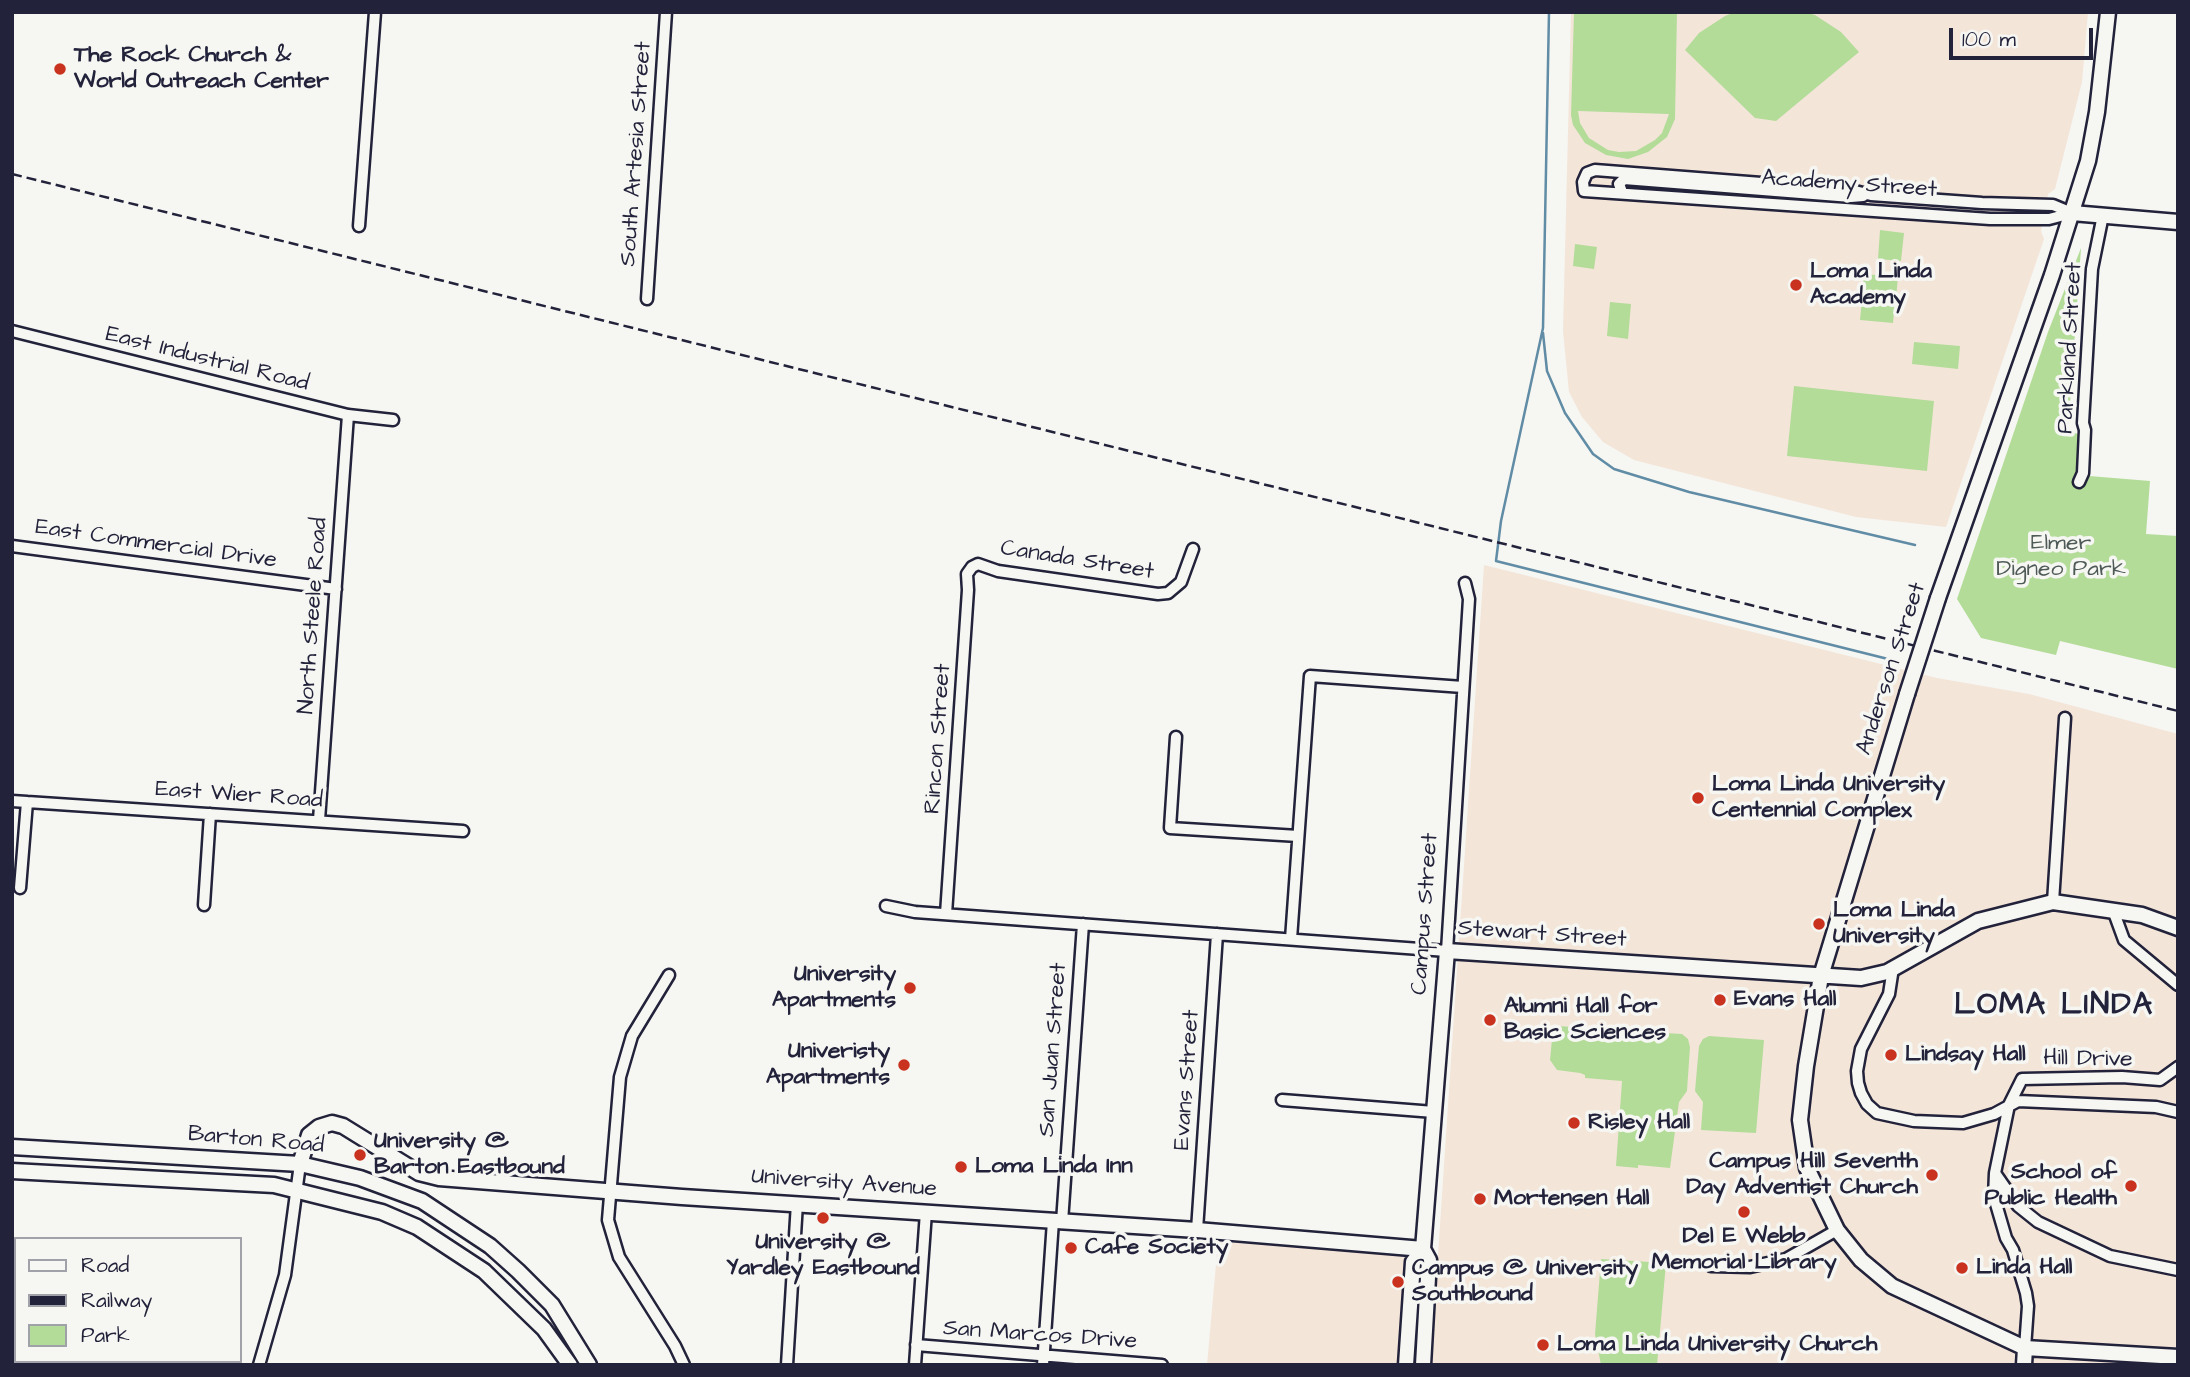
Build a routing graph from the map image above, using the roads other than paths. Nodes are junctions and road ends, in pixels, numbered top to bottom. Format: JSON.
{"nodes":[{"id":1,"x":375,"y":12,"type":"edge"},
{"id":2,"x":666,"y":12,"type":"edge"},
{"id":3,"x":2108,"y":12,"type":"edge"},
{"id":4,"x":1622,"y":192,"type":"junction"},
{"id":5,"x":1871,"y":195,"type":"junction"},
{"id":6,"x":2072,"y":213,"type":"junction"},
{"id":7,"x":2103,"y":215,"type":"junction"},
{"id":8,"x":2178,"y":222,"type":"edge"},
{"id":9,"x":359,"y":226,"type":"dead end"},
{"id":10,"x":647,"y":299,"type":"dead end"},
{"id":11,"x":12,"y":331,"type":"edge"},
{"id":12,"x":348,"y":415,"type":"junction"},
{"id":13,"x":393,"y":420,"type":"dead end"},
{"id":14,"x":2079,"y":482,"type":"dead end"},
{"id":15,"x":12,"y":546,"type":"edge"},
{"id":16,"x":1193,"y":549,"type":"dead end"},
{"id":17,"x":972,"y":567,"type":"joint"},
{"id":18,"x":1465,"y":583,"type":"dead end"},
{"id":19,"x":336,"y":589,"type":"junction"},
{"id":20,"x":1463,"y":687,"type":"junction"},
{"id":21,"x":2065,"y":718,"type":"dead end"},
{"id":22,"x":1176,"y":737,"type":"dead end"},
{"id":23,"x":12,"y":801,"type":"edge"},
{"id":24,"x":27,"y":802,"type":"junction"},
{"id":25,"x":210,"y":814,"type":"junction"},
{"id":26,"x":319,"y":820,"type":"junction"},
{"id":27,"x":463,"y":831,"type":"dead end"},
{"id":28,"x":1298,"y":836,"type":"junction"},
{"id":29,"x":20,"y":888,"type":"dead end"},
{"id":30,"x":2053,"y":902,"type":"junction"},
{"id":31,"x":204,"y":905,"type":"dead end"},
{"id":32,"x":886,"y":906,"type":"dead end"},
{"id":33,"x":2113,"y":910,"type":"junction"},
{"id":34,"x":946,"y":914,"type":"junction"},
{"id":35,"x":1083,"y":924,"type":"junction"},
{"id":36,"x":2178,"y":928,"type":"edge"},
{"id":37,"x":1217,"y":934,"type":"junction"},
{"id":38,"x":1291,"y":939,"type":"junction"},
{"id":39,"x":1447,"y":951,"type":"junction"},
{"id":40,"x":1894,"y":968,"type":"junction"},
{"id":41,"x":670,"y":975,"type":"dead end"},
{"id":42,"x":1821,"y":976,"type":"junction"},
{"id":43,"x":2178,"y":985,"type":"edge"},
{"id":44,"x":2178,"y":1067,"type":"edge"},
{"id":45,"x":1282,"y":1100,"type":"dead end"},
{"id":46,"x":2009,"y":1105,"type":"junction"},
{"id":47,"x":1434,"y":1112,"type":"junction"},
{"id":48,"x":2178,"y":1112,"type":"edge"},
{"id":49,"x":12,"y":1147,"type":"edge"},
{"id":50,"x":300,"y":1164,"type":"junction"},
{"id":51,"x":12,"y":1171,"type":"edge"},
{"id":52,"x":1995,"y":1173,"type":"junction"},
{"id":53,"x":295,"y":1189,"type":"junction"},
{"id":54,"x":610,"y":1191,"type":"junction"},
{"id":55,"x":797,"y":1203,"type":"junction"},
{"id":56,"x":926,"y":1212,"type":"junction"},
{"id":57,"x":1057,"y":1221,"type":"junction"},
{"id":58,"x":1196,"y":1230,"type":"junction"},
{"id":59,"x":1837,"y":1230,"type":"junction"},
{"id":60,"x":1423,"y":1249,"type":"junction"},
{"id":61,"x":1712,"y":1266,"type":"dead end"},
{"id":62,"x":2178,"y":1270,"type":"edge"},
{"id":63,"x":916,"y":1346,"type":"junction"},
{"id":64,"x":2025,"y":1348,"type":"junction"},
{"id":65,"x":2178,"y":1357,"type":"edge"},
{"id":66,"x":1044,"y":1360,"type":"edge"},
{"id":67,"x":259,"y":1365,"type":"edge"},
{"id":68,"x":570,"y":1365,"type":"edge"},
{"id":69,"x":589,"y":1365,"type":"edge"},
{"id":70,"x":684,"y":1365,"type":"edge"},
{"id":71,"x":787,"y":1365,"type":"edge"},
{"id":72,"x":915,"y":1365,"type":"edge"},
{"id":73,"x":1161,"y":1365,"type":"edge"},
{"id":74,"x":1406,"y":1365,"type":"edge"},
{"id":75,"x":1423,"y":1365,"type":"edge"},
{"id":76,"x":2024,"y":1365,"type":"edge"}],
"edges":[{"from":1,"to":9,"type":"street"},
{"from":2,"to":10,"type":"street","name":"South Artesia Street"},
{"from":3,"to":6,"type":"main road","name":"Anderson Street"},
{"from":4,"to":5,"type":"street","name":"Academy Street"},
{"from":4,"to":5,"type":"street","name":"Academy Street"},
{"from":4,"to":6,"type":"street","name":"Academy Street"},
{"from":5,"to":6,"type":"street","name":"Academy Street"},
{"from":6,"to":7,"type":"main road","name":"Academy Street"},
{"from":6,"to":42,"type":"main road","name":"Anderson Street","bridge":true},
{"from":7,"to":8,"type":"main road","name":"Academy Street"},
{"from":7,"to":14,"type":"street","name":"Parkland Street"},
{"from":11,"to":12,"type":"street","name":"East Industrial Road"},
{"from":12,"to":13,"type":"street","name":"East Industrial Road"},
{"from":12,"to":19,"type":"street","name":"North Steele Road"},
{"from":15,"to":19,"type":"street","name":"East Commercial Drive"},
{"from":16,"to":17,"type":"street","name":"Canada Street"},
{"from":17,"to":34,"type":"street","name":"Rincon Street"},
{"from":18,"to":20,"type":"street","name":"Campus Street"},
{"from":19,"to":26,"type":"street","name":"North Steele Road"},
{"from":20,"to":28,"type":"street"},
{"from":20,"to":39,"type":"street","name":"Campus Street"},
{"from":21,"to":30,"type":"street"},
{"from":22,"to":28,"type":"street"},
{"from":23,"to":24,"type":"street","name":"East Wier Road"},
{"from":24,"to":25,"type":"street","name":"East Wier Road"},
{"from":24,"to":29,"type":"street"},
{"from":25,"to":26,"type":"street","name":"East Wier Road"},
{"from":25,"to":31,"type":"street"},
{"from":26,"to":27,"type":"street","name":"East Wier Road"},
{"from":28,"to":38,"type":"street"},
{"from":30,"to":33,"type":"main road","name":"Stewart Street"},
{"from":30,"to":40,"type":"main road","name":"Stewart Street"},
{"from":32,"to":34,"type":"street","name":"Stewart Street"},
{"from":33,"to":36,"type":"main road","name":"Stewart Street"},
{"from":33,"to":43,"type":"street"},
{"from":34,"to":35,"type":"street","name":"Stewart Street"},
{"from":35,"to":37,"type":"street","name":"Stewart Street"},
{"from":35,"to":57,"type":"street","name":"San Juan Street"},
{"from":37,"to":38,"type":"street","name":"Stewart Street"},
{"from":37,"to":58,"type":"street","name":"Evans Street"},
{"from":38,"to":39,"type":"street","name":"Stewart Street"},
{"from":39,"to":42,"type":"main road","name":"Stewart Street"},
{"from":39,"to":47,"type":"main road","name":"Campus Street"},
{"from":40,"to":42,"type":"main road","name":"Stewart Street"},
{"from":40,"to":46,"type":"street"},
{"from":41,"to":54,"type":"street"},
{"from":42,"to":59,"type":"main road","name":"Anderson Street"},
{"from":44,"to":46,"type":"street","name":"Hill Drive"},
{"from":45,"to":47,"type":"street"},
{"from":46,"to":48,"type":"street"},
{"from":46,"to":52,"type":"street"},
{"from":47,"to":60,"type":"main road","name":"Campus Street"},
{"from":49,"to":50,"type":"main road","name":"Barton Road"},
{"from":50,"to":53,"type":"street"},
{"from":50,"to":54,"type":"main road","name":"University Avenue"},
{"from":50,"to":69,"type":"main road","name":"Barton Road"},
{"from":51,"to":53,"type":"main road","name":"Barton Road"},
{"from":52,"to":62,"type":"street"},
{"from":52,"to":64,"type":"street"},
{"from":53,"to":67,"type":"street"},
{"from":53,"to":68,"type":"main road","name":"Barton Road"},
{"from":54,"to":55,"type":"main road","name":"University Avenue"},
{"from":54,"to":70,"type":"street"},
{"from":55,"to":56,"type":"main road","name":"University Avenue"},
{"from":55,"to":71,"type":"street"},
{"from":56,"to":57,"type":"main road","name":"University Avenue"},
{"from":56,"to":63,"type":"street"},
{"from":57,"to":58,"type":"main road","name":"University Avenue"},
{"from":57,"to":66,"type":"street","name":"San Juan Street"},
{"from":58,"to":60,"type":"main road","name":"University Avenue"},
{"from":59,"to":61,"type":"street"},
{"from":59,"to":64,"type":"main road","name":"Anderson Street"},
{"from":60,"to":74,"type":"main road","name":"Campus Street"},
{"from":60,"to":75,"type":"main road","name":"Campus Street"},
{"from":63,"to":66,"type":"street","name":"San Marcos Drive"},
{"from":63,"to":72,"type":"street"},
{"from":64,"to":65,"type":"main road"},
{"from":64,"to":76,"type":"main road"},
{"from":66,"to":73,"type":"street","name":"San Marcos Drive"}]}
